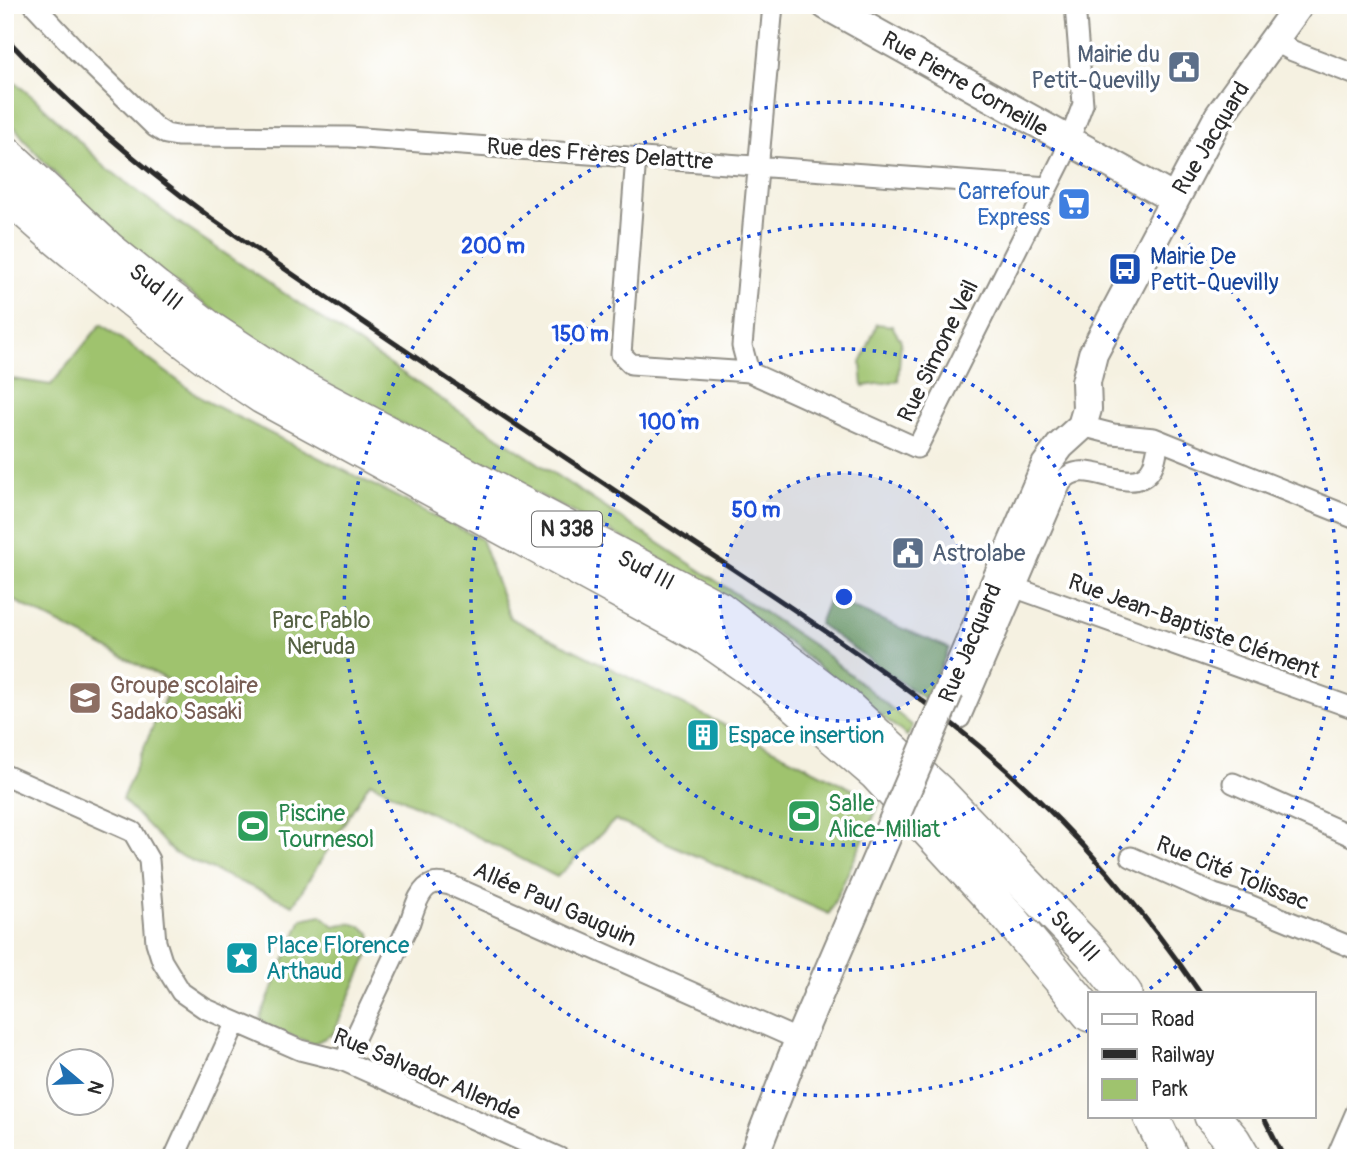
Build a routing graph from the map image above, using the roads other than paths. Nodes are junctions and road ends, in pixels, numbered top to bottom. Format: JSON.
{"nodes":[{"id":1,"x":34,"y":5,"type":"edge"},
{"id":2,"x":773,"y":5,"type":"edge"},
{"id":3,"x":826,"y":5,"type":"edge"},
{"id":4,"x":1075,"y":5,"type":"edge"},
{"id":5,"x":1299,"y":5,"type":"edge"},
{"id":6,"x":1274,"y":41,"type":"junction"},
{"id":7,"x":1356,"y":75,"type":"edge"},
{"id":8,"x":1068,"y":142,"type":"junction"},
{"id":9,"x":636,"y":157,"type":"junction"},
{"id":10,"x":7,"y":164,"type":"edge"},
{"id":11,"x":760,"y":165,"type":"junction"},
{"id":12,"x":1048,"y":187,"type":"junction"},
{"id":13,"x":1174,"y":200,"type":"junction"},
{"id":14,"x":5,"y":210,"type":"edge"},
{"id":15,"x":749,"y":372,"type":"junction"},
{"id":16,"x":1082,"y":426,"type":"junction"},
{"id":17,"x":1159,"y":440,"type":"junction"},
{"id":18,"x":352,"y":445,"type":"junction"},
{"id":19,"x":1356,"y":519,"type":"edge"},
{"id":20,"x":1016,"y":588,"type":"junction"},
{"id":21,"x":1356,"y":709,"type":"edge"},
{"id":22,"x":960,"y":718,"type":"dead end"},
{"id":23,"x":5,"y":775,"type":"edge"},
{"id":24,"x":1233,"y":783,"type":"dead end"},
{"id":25,"x":1356,"y":838,"type":"edge"},
{"id":26,"x":1131,"y":857,"type":"dead end"},
{"id":27,"x":1356,"y":949,"type":"edge"},
{"id":28,"x":1123,"y":992,"type":"edge"},
{"id":29,"x":1088,"y":1012,"type":"edge"},
{"id":30,"x":236,"y":1023,"type":"junction"},
{"id":31,"x":799,"y":1040,"type":"junction"},
{"id":32,"x":344,"y":1061,"type":"junction"},
{"id":33,"x":1356,"y":1112,"type":"edge"},
{"id":34,"x":1152,"y":1118,"type":"edge"},
{"id":35,"x":1205,"y":1118,"type":"edge"},
{"id":36,"x":1214,"y":1118,"type":"edge"},
{"id":37,"x":174,"y":1158,"type":"edge"},
{"id":38,"x":560,"y":1158,"type":"edge"},
{"id":39,"x":753,"y":1158,"type":"edge"},
{"id":40,"x":1171,"y":1158,"type":"edge"},
{"id":41,"x":1227,"y":1158,"type":"edge"},
{"id":42,"x":1243,"y":1158,"type":"edge"},
{"id":43,"x":1336,"y":1158,"type":"edge"}],
"edges":[{"from":1,"to":9,"type":"street","name":"Rue des Frères Delattre"},
{"from":2,"to":11,"type":"street"},
{"from":3,"to":8,"type":"street","name":"Rue Pierre Corneille"},
{"from":4,"to":8,"type":"street"},
{"from":5,"to":6,"type":"street","name":"Rue Jacquard"},
{"from":6,"to":7,"type":"street"},
{"from":6,"to":13,"type":"street","name":"Rue Jacquard"},
{"from":8,"to":12,"type":"street"},
{"from":8,"to":13,"type":"street"},
{"from":9,"to":11,"type":"street","name":"Rue des Frères Delattre"},
{"from":9,"to":15,"type":"street"},
{"from":10,"to":18,"type":"highway","name":"Sud III","number":"N 338"},
{"from":10,"to":28,"type":"highway","name":"Sud III","number":"N 338"},
{"from":11,"to":12,"type":"street","name":"Rue des Frères Delattre"},
{"from":11,"to":15,"type":"street"},
{"from":12,"to":15,"type":"street","name":"Rue Simone Veil"},
{"from":13,"to":16,"type":"street","name":"Rue Jacquard"},
{"from":14,"to":18,"type":"highway"},
{"from":16,"to":17,"type":"street"},
{"from":16,"to":31,"type":"street","name":"Rue Jacquard","bridge":true},
{"from":17,"to":19,"type":"street"},
{"from":17,"to":20,"type":"street"},
{"from":18,"to":29,"type":"highway","name":"Sud III","number":"N 338"},
{"from":20,"to":21,"type":"street","name":"Rue Jean-Baptiste Clément"},
{"from":20,"to":22,"type":"street"},
{"from":23,"to":30,"type":"street","name":"Rue Salvador Allende"},
{"from":24,"to":25,"type":"street"},
{"from":26,"to":27,"type":"street","name":"Rue Cité Tolissac"},
{"from":30,"to":32,"type":"street","name":"Rue Salvador Allende"},
{"from":30,"to":37,"type":"street"},
{"from":31,"to":32,"type":"street","name":"Allée Paul Gauguin"},
{"from":31,"to":39,"type":"street","name":"Rue Jacquard"},
{"from":32,"to":38,"type":"street","name":"Rue Salvador Allende"},
{"from":33,"to":43,"type":"street"},
{"from":34,"to":40,"type":"highway"},
{"from":35,"to":41,"type":"highway"},
{"from":36,"to":42,"type":"highway"}]}
